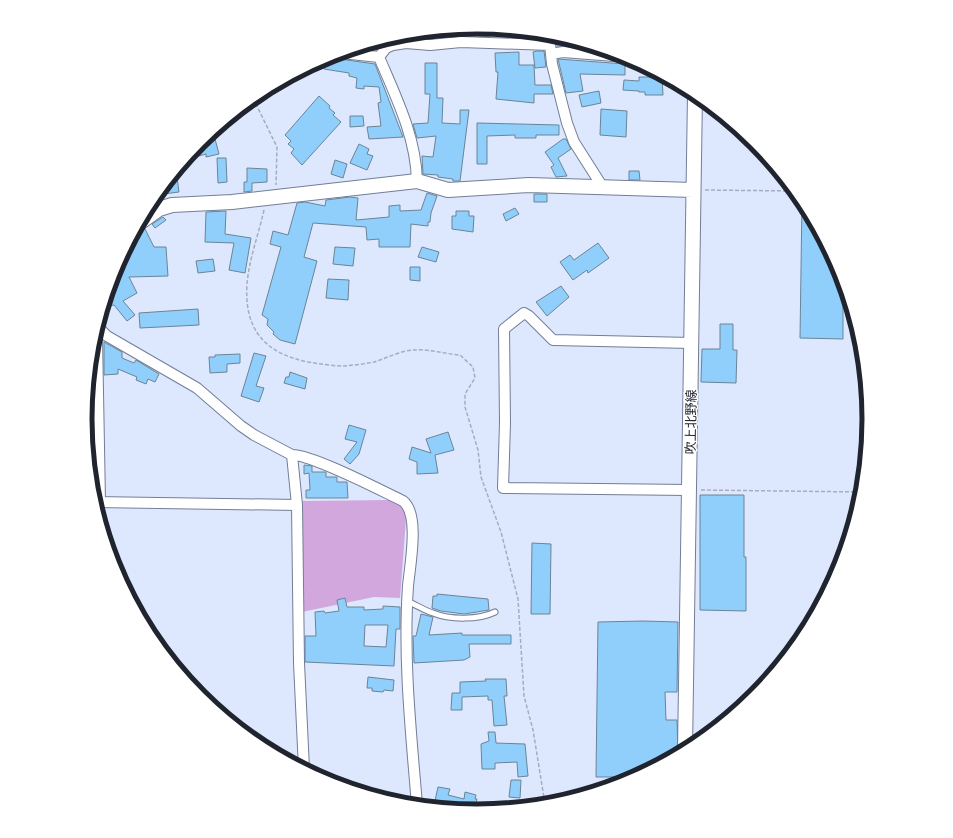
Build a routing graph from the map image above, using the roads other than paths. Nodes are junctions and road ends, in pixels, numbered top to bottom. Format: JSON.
{"nodes":[{"id":1,"x":549,"y":41,"type":"edge"},
{"id":2,"x":550,"y":50,"type":"junction"},
{"id":3,"x":354,"y":54,"type":"edge"},
{"id":4,"x":603,"y":55,"type":"edge"},
{"id":5,"x":379,"y":57,"type":"junction"},
{"id":6,"x":695,"y":102,"type":"edge"},
{"id":7,"x":417,"y":181,"type":"junction"},
{"id":8,"x":602,"y":186,"type":"junction"},
{"id":9,"x":693,"y":190,"type":"junction"},
{"id":10,"x":149,"y":216,"type":"edge"},
{"id":11,"x":102,"y":332,"type":"edge"},
{"id":12,"x":692,"y":343,"type":"junction"},
{"id":13,"x":97,"y":356,"type":"edge"},
{"id":14,"x":292,"y":455,"type":"junction"},
{"id":15,"x":97,"y":482,"type":"edge"},
{"id":16,"x":690,"y":490,"type":"junction"},
{"id":17,"x":101,"y":502,"type":"edge"},
{"id":18,"x":296,"y":505,"type":"junction"},
{"id":19,"x":407,"y":601,"type":"junction"},
{"id":20,"x":495,"y":612,"type":"dead end"},
{"id":21,"x":685,"y":742,"type":"edge"},
{"id":22,"x":304,"y":763,"type":"edge"},
{"id":23,"x":417,"y":799,"type":"edge"}],
"edges":[{"from":1,"to":2,"type":"street"},
{"from":2,"to":4,"type":"street"},
{"from":2,"to":5,"type":"street"},
{"from":2,"to":8,"type":"street"},
{"from":3,"to":5,"type":"street"},
{"from":5,"to":7,"type":"street"},
{"from":6,"to":9,"type":"main road","name":"吹上北野線"},
{"from":7,"to":8,"type":"main road"},
{"from":7,"to":10,"type":"main road"},
{"from":8,"to":9,"type":"main road"},
{"from":9,"to":12,"type":"main road","name":"吹上北野線"},
{"from":11,"to":14,"type":"street"},
{"from":12,"to":16,"type":"main road","name":"吹上北野線"},
{"from":12,"to":16,"type":"street"},
{"from":13,"to":15,"type":"street"},
{"from":14,"to":18,"type":"street"},
{"from":14,"to":19,"type":"street"},
{"from":16,"to":21,"type":"main road","name":"吹上北野線"},
{"from":17,"to":18,"type":"street"},
{"from":18,"to":22,"type":"street"},
{"from":19,"to":20,"type":"lane"},
{"from":19,"to":23,"type":"street"}]}
